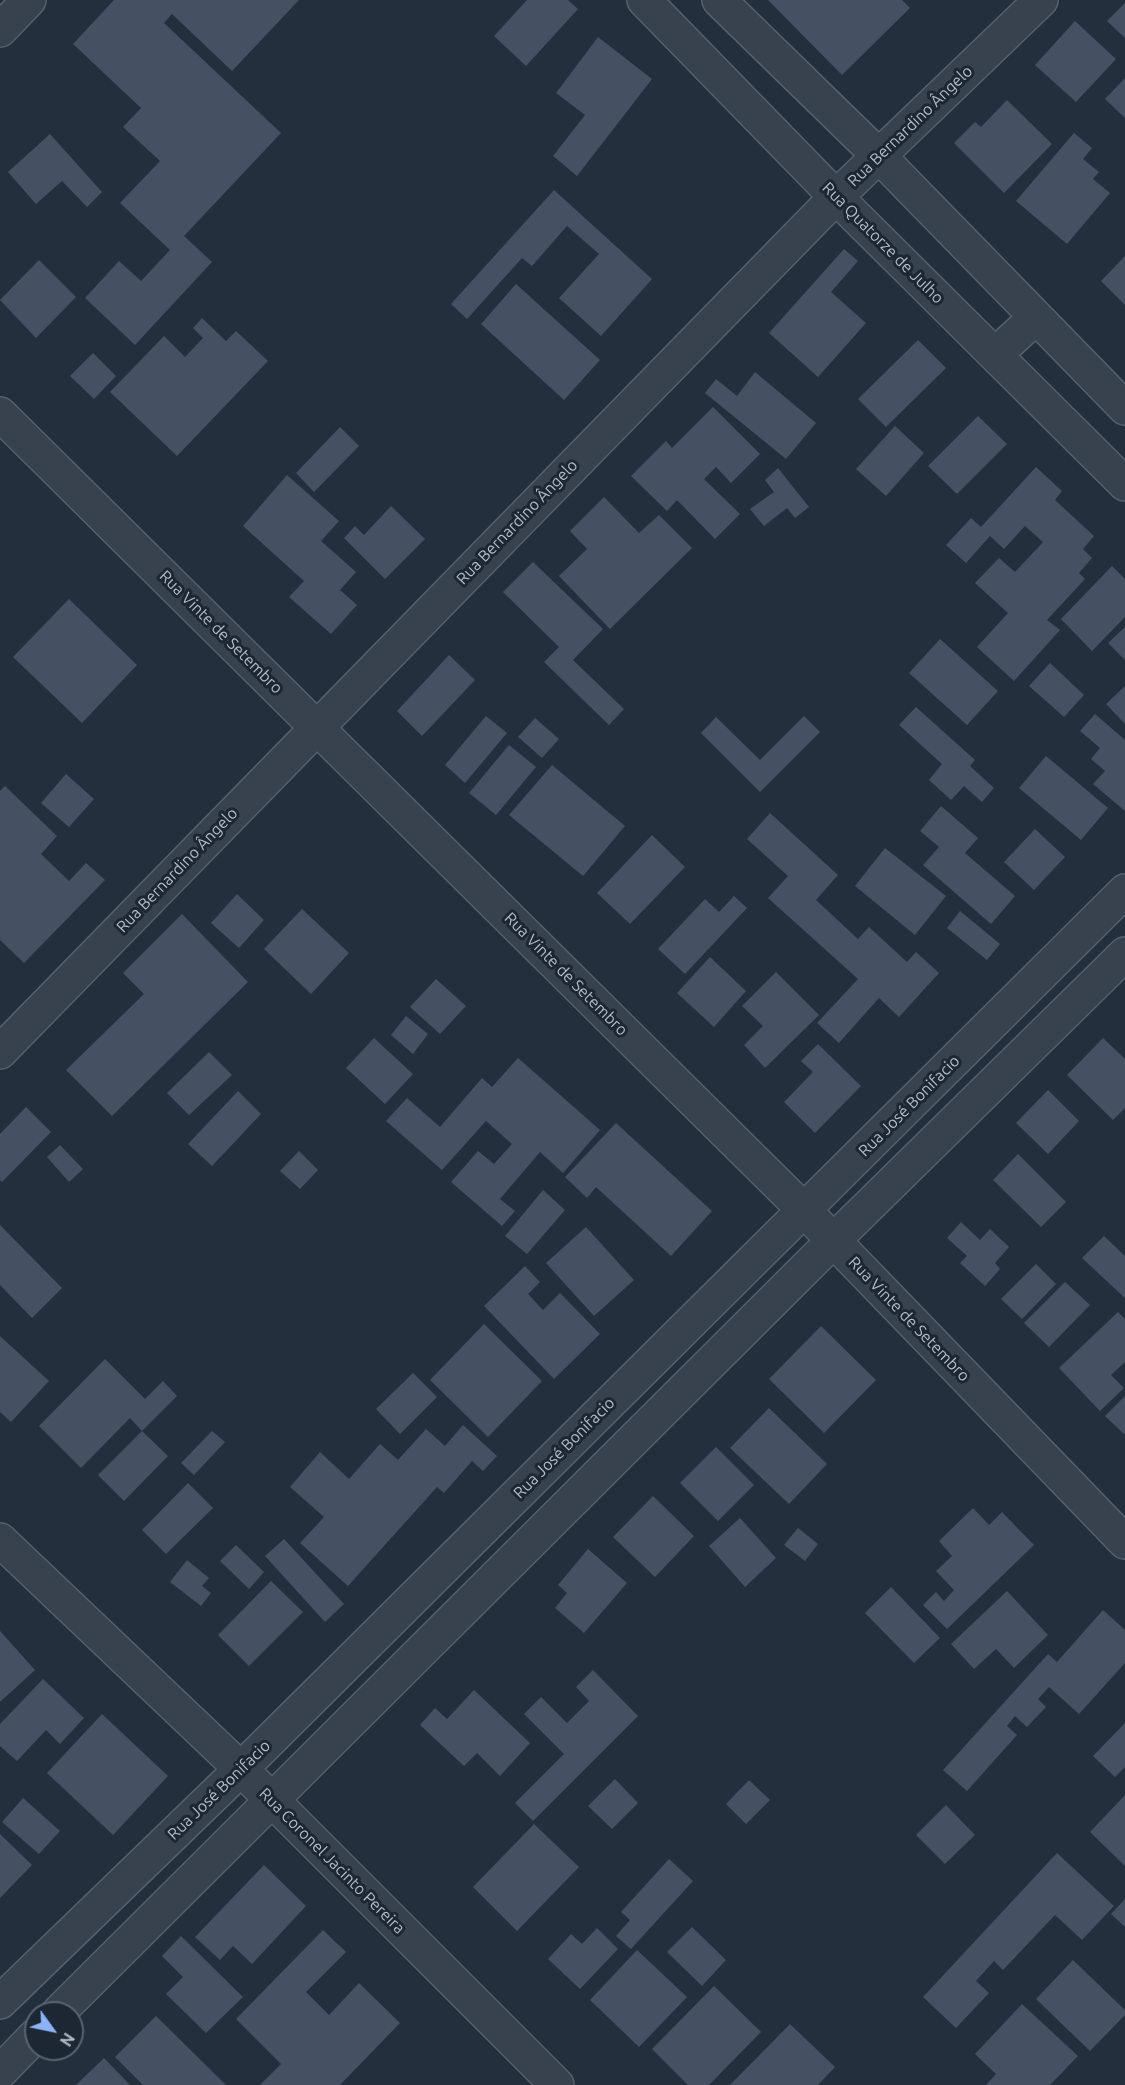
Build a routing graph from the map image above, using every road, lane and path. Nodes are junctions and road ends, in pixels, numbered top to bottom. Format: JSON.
{"nodes":[{"id":1,"x":29,"y":0,"type":"edge"},
{"id":2,"x":645,"y":0,"type":"edge"},
{"id":3,"x":719,"y":0,"type":"edge"},
{"id":4,"x":1041,"y":0,"type":"edge"},
{"id":5,"x":0,"y":30,"type":"edge"},
{"id":6,"x":879,"y":156,"type":"junction"},
{"id":7,"x":836,"y":197,"type":"junction"},
{"id":8,"x":1036,"y":317,"type":"junction"},
{"id":9,"x":995,"y":355,"type":"junction"},
{"id":10,"x":1125,"y":408,"type":"edge"},
{"id":11,"x":0,"y":414,"type":"edge"},
{"id":12,"x":1125,"y":484,"type":"edge"},
{"id":13,"x":317,"y":727,"type":"junction"},
{"id":14,"x":1125,"y":891,"type":"edge"},
{"id":15,"x":1125,"y":954,"type":"edge"},
{"id":16,"x":0,"y":1052,"type":"edge"},
{"id":17,"x":804,"y":1210,"type":"junction"},
{"id":18,"x":833,"y":1240,"type":"junction"},
{"id":19,"x":0,"y":1540,"type":"edge"},
{"id":20,"x":1125,"y":1542,"type":"edge"},
{"id":21,"x":241,"y":1769,"type":"junction"},
{"id":22,"x":271,"y":1800,"type":"junction"},
{"id":23,"x":70,"y":2001,"type":"edge"},
{"id":24,"x":0,"y":2002,"type":"edge"},
{"id":25,"x":24,"y":2048,"type":"edge"},
{"id":26,"x":0,"y":2072,"type":"edge"},
{"id":27,"x":557,"y":2085,"type":"edge"}],
"edges":[{"from":1,"to":5,"type":"street"},
{"from":2,"to":7,"type":"street","name":"Rua Quatorze de Julho"},
{"from":3,"to":6,"type":"street"},
{"from":4,"to":6,"type":"street","name":"Rua Bernardino Ângelo"},
{"from":6,"to":7,"type":"street","name":"Rua Bernardino Ângelo"},
{"from":6,"to":8,"type":"street"},
{"from":7,"to":9,"type":"street","name":"Rua Quatorze de Julho"},
{"from":7,"to":13,"type":"street","name":"Rua Bernardino Ângelo"},
{"from":8,"to":9,"type":"street"},
{"from":8,"to":10,"type":"street"},
{"from":9,"to":12,"type":"street","name":"Rua Quatorze de Julho"},
{"from":11,"to":13,"type":"street","name":"Rua Vinte de Setembro"},
{"from":13,"to":16,"type":"street","name":"Rua Bernardino Ângelo"},
{"from":13,"to":17,"type":"street","name":"Rua Vinte de Setembro"},
{"from":14,"to":17,"type":"street","name":"Rua José Bonifacio"},
{"from":15,"to":18,"type":"street"},
{"from":17,"to":18,"type":"street","name":"Rua Vinte de Setembro"},
{"from":17,"to":21,"type":"street","name":"Rua José Bonifacio"},
{"from":18,"to":20,"type":"street","name":"Rua Vinte de Setembro"},
{"from":18,"to":22,"type":"street"},
{"from":19,"to":21,"type":"street","name":"Rua Coronel Jacinto Pereira"},
{"from":21,"to":22,"type":"street","name":"Rua Coronel Jacinto Pereira"},
{"from":21,"to":24,"type":"street","name":"Rua José Bonifacio"},
{"from":22,"to":23,"type":"street"},
{"from":22,"to":27,"type":"street","name":"Rua Coronel Jacinto Pereira"},
{"from":25,"to":26,"type":"street"}]}
